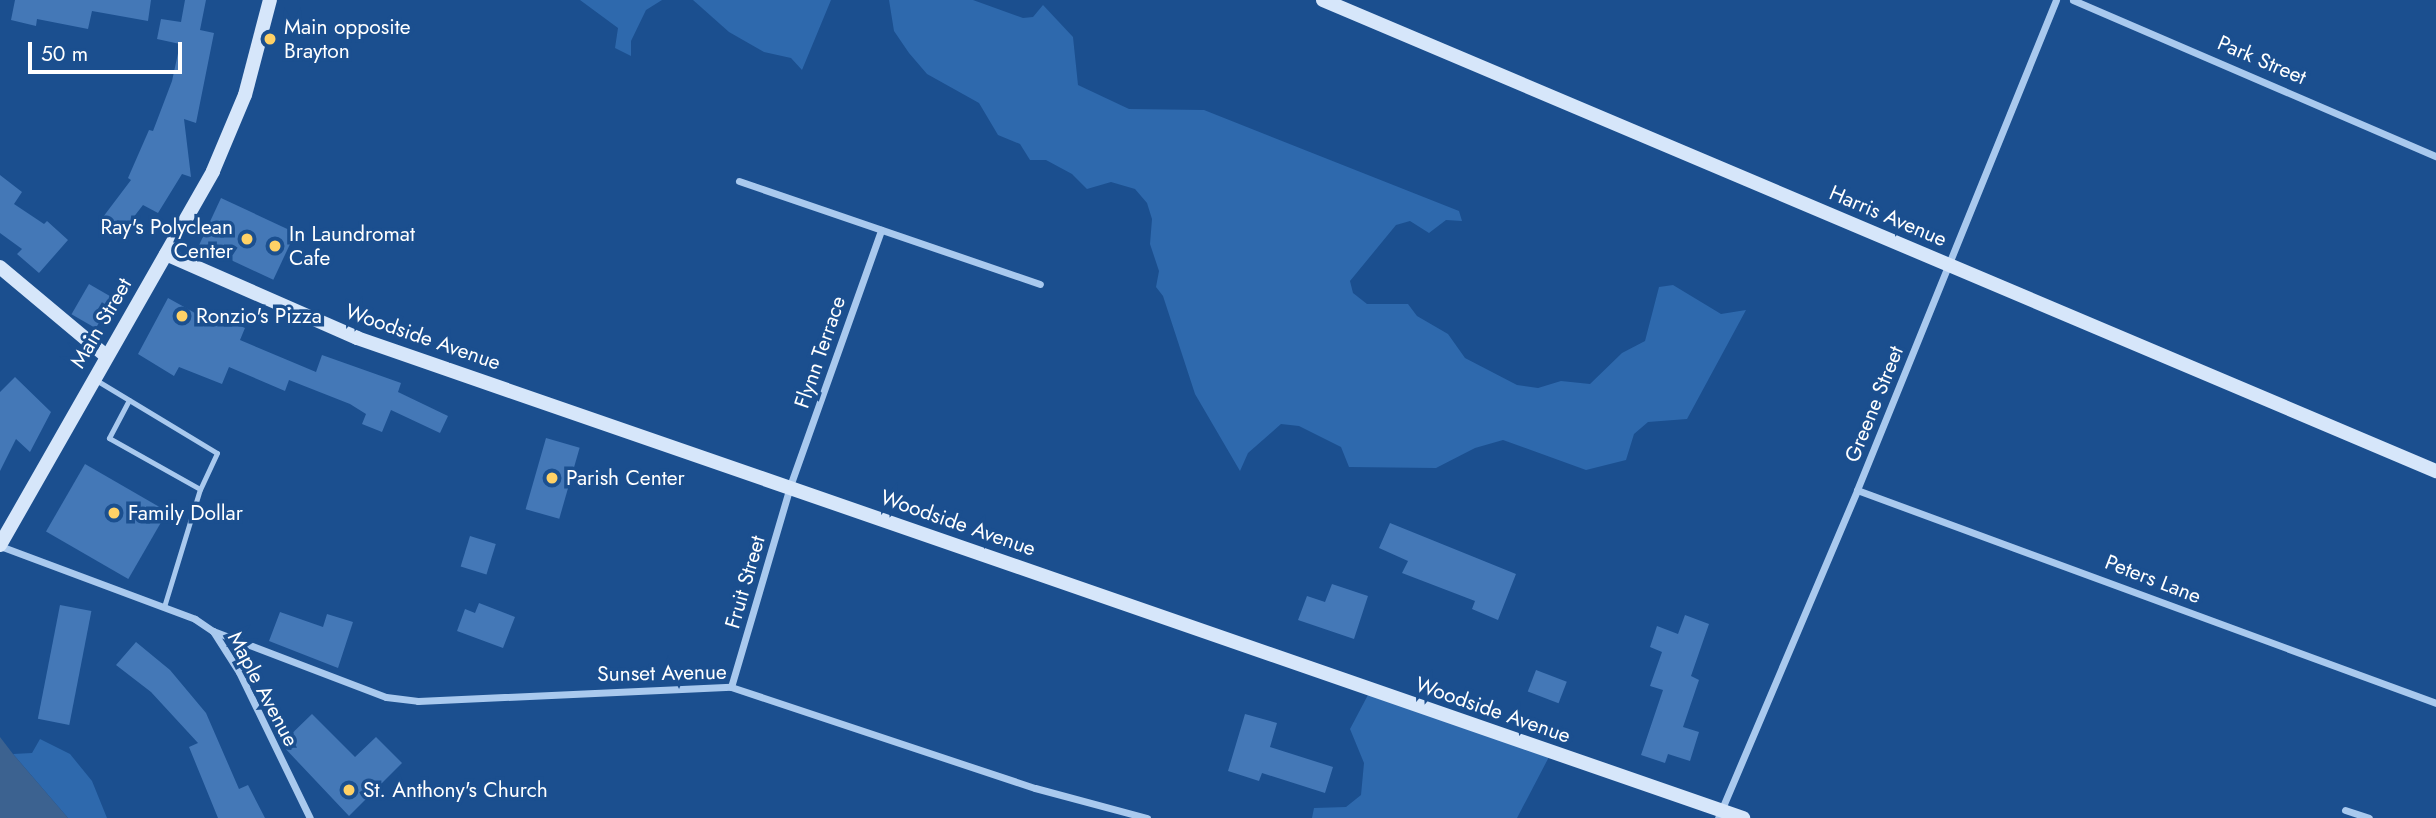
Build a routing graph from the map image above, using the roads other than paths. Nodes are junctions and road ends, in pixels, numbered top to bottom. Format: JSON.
{"nodes":[{"id":1,"x":270,"y":0,"type":"edge"},
{"id":2,"x":1323,"y":0,"type":"edge"},
{"id":3,"x":2056,"y":0,"type":"edge"},
{"id":4,"x":2073,"y":0,"type":"edge"},
{"id":5,"x":2436,"y":156,"type":"edge"},
{"id":6,"x":739,"y":181,"type":"dead end"},
{"id":7,"x":881,"y":230,"type":"junction"},
{"id":8,"x":166,"y":254,"type":"junction"},
{"id":9,"x":1949,"y":265,"type":"junction"},
{"id":10,"x":0,"y":267,"type":"edge"},
{"id":11,"x":1040,"y":284,"type":"dead end"},
{"id":12,"x":106,"y":356,"type":"junction"},
{"id":13,"x":93,"y":379,"type":"junction"},
{"id":14,"x":129,"y":400,"type":"junction"},
{"id":15,"x":2436,"y":471,"type":"edge"},
{"id":16,"x":790,"y":486,"type":"junction"},
{"id":17,"x":200,"y":489,"type":"junction"},
{"id":18,"x":1857,"y":490,"type":"junction"},
{"id":19,"x":0,"y":546,"type":"edge"},
{"id":20,"x":164,"y":607,"type":"junction"},
{"id":21,"x":213,"y":631,"type":"junction"},
{"id":22,"x":731,"y":687,"type":"junction"},
{"id":23,"x":2436,"y":703,"type":"edge"},
{"id":24,"x":2345,"y":810,"type":"dead end"},
{"id":25,"x":1720,"y":814,"type":"edge"},
{"id":26,"x":310,"y":818,"type":"edge"},
{"id":27,"x":1147,"y":818,"type":"edge"},
{"id":28,"x":1743,"y":818,"type":"edge"},
{"id":29,"x":2368,"y":818,"type":"edge"}],
"edges":[{"from":1,"to":8,"type":"street","name":"Main Street"},
{"from":2,"to":9,"type":"street","name":"Harris Avenue"},
{"from":3,"to":9,"type":"street","name":"Greene Street"},
{"from":4,"to":5,"type":"street","name":"Park Street"},
{"from":6,"to":7,"type":"street"},
{"from":7,"to":11,"type":"street"},
{"from":7,"to":16,"type":"street","name":"Flynn Terrace"},
{"from":8,"to":12,"type":"street","name":"Main Street"},
{"from":8,"to":16,"type":"street","name":"Woodside Avenue"},
{"from":9,"to":15,"type":"street","name":"Harris Avenue"},
{"from":9,"to":18,"type":"street","name":"Greene Street"},
{"from":10,"to":12,"type":"street"},
{"from":12,"to":13,"type":"street","name":"Main Street"},
{"from":13,"to":14,"type":"lane"},
{"from":13,"to":19,"type":"street","name":"Main Street"},
{"from":14,"to":17,"type":"lane"},
{"from":14,"to":17,"type":"lane"},
{"from":16,"to":22,"type":"street","name":"Fruit Street"},
{"from":16,"to":25,"type":"street","name":"Woodside Avenue"},
{"from":17,"to":20,"type":"lane"},
{"from":18,"to":23,"type":"street","name":"Peters Lane"},
{"from":18,"to":25,"type":"street","name":"Greene Street"},
{"from":19,"to":20,"type":"street","name":"Maple Avenue"},
{"from":20,"to":21,"type":"street","name":"Maple Avenue"},
{"from":21,"to":22,"type":"street","name":"Sunset Avenue"},
{"from":21,"to":26,"type":"street","name":"Maple Avenue"},
{"from":22,"to":27,"type":"street","name":"Sunset Avenue"},
{"from":24,"to":29,"type":"street"},
{"from":25,"to":28,"type":"street","name":"Woodside Avenue"}]}
